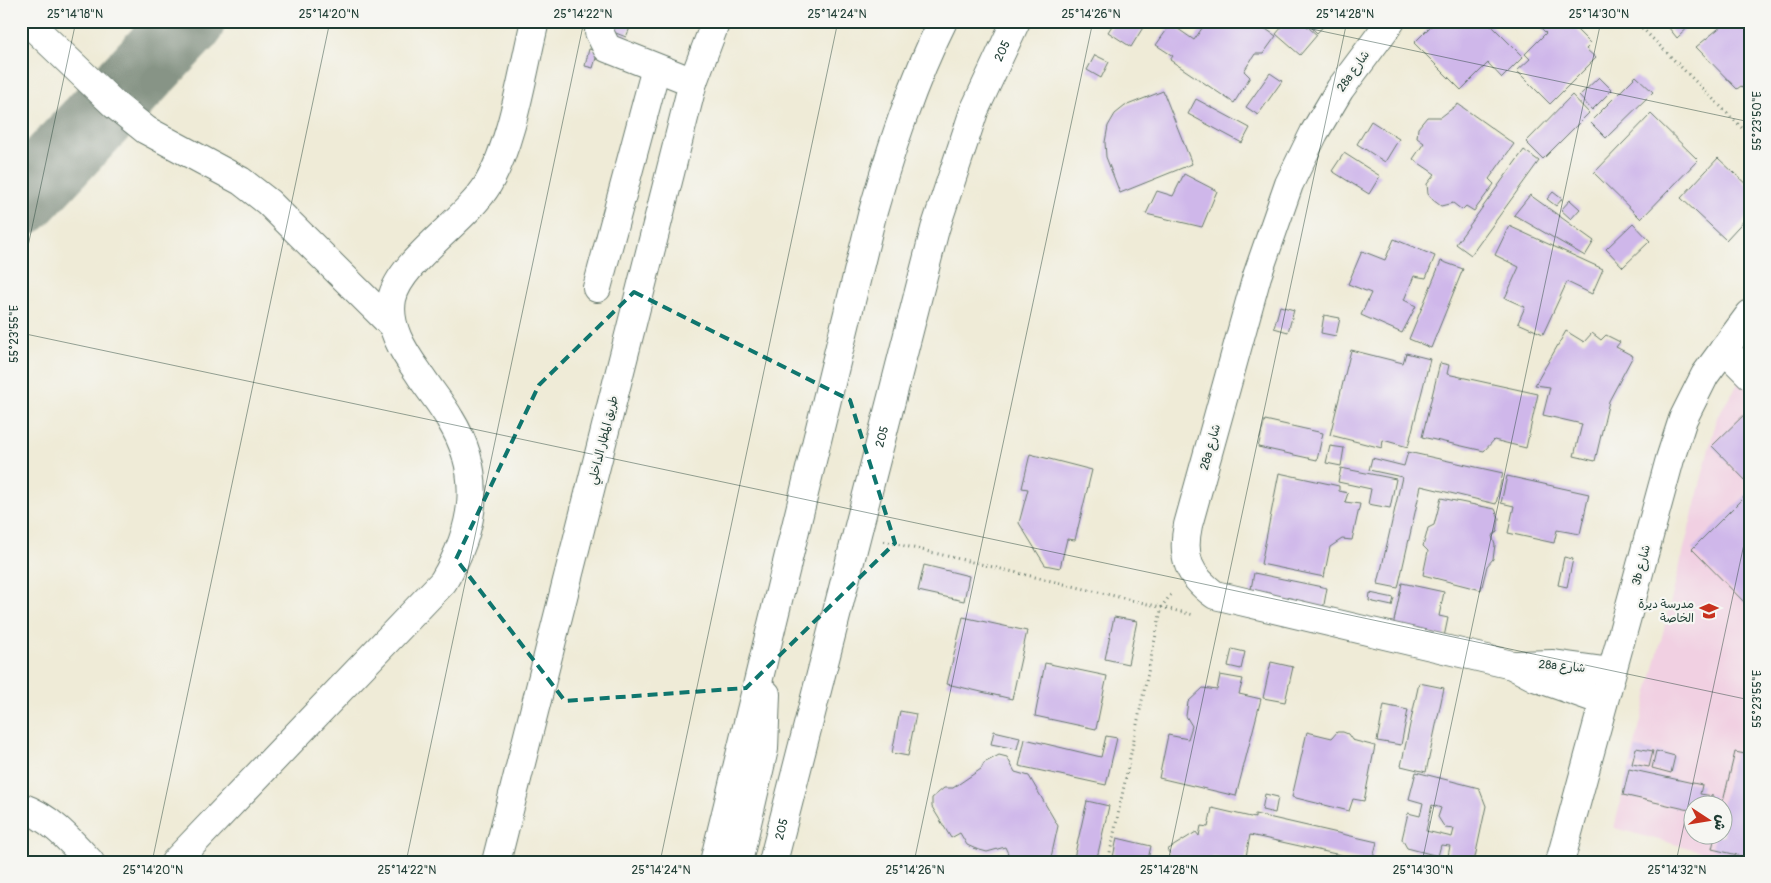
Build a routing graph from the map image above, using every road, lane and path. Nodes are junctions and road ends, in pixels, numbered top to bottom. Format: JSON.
{"nodes":[{"id":1,"x":27,"y":21,"type":"edge"},
{"id":2,"x":535,"y":21,"type":"edge"},
{"id":3,"x":600,"y":21,"type":"edge"},
{"id":4,"x":716,"y":21,"type":"edge"},
{"id":5,"x":943,"y":21,"type":"edge"},
{"id":6,"x":1016,"y":21,"type":"edge"},
{"id":7,"x":1391,"y":21,"type":"edge"},
{"id":8,"x":1635,"y":21,"type":"edge"},
{"id":9,"x":656,"y":68,"type":"junction"},
{"id":10,"x":693,"y":82,"type":"junction"},
{"id":11,"x":1750,"y":136,"type":"edge"},
{"id":12,"x":598,"y":288,"type":"dead end"},
{"id":13,"x":1750,"y":314,"type":"edge"},
{"id":14,"x":393,"y":326,"type":"junction"},
{"id":15,"x":1724,"y":349,"type":"junction"},
{"id":16,"x":1750,"y":375,"type":"edge"},
{"id":17,"x":857,"y":534,"type":"junction"},
{"id":18,"x":1190,"y":569,"type":"junction"},
{"id":19,"x":1162,"y":606,"type":"junction"},
{"id":20,"x":1199,"y":616,"type":"dead end"},
{"id":21,"x":762,"y":663,"type":"junction"},
{"id":22,"x":1512,"y":665,"type":"junction"},
{"id":23,"x":1611,"y":672,"type":"junction"},
{"id":24,"x":1603,"y":701,"type":"junction"},
{"id":25,"x":21,"y":807,"type":"edge"},
{"id":26,"x":90,"y":862,"type":"edge"},
{"id":27,"x":174,"y":862,"type":"edge"},
{"id":28,"x":496,"y":862,"type":"edge"},
{"id":29,"x":714,"y":862,"type":"edge"},
{"id":30,"x":738,"y":862,"type":"edge"},
{"id":31,"x":773,"y":862,"type":"edge"},
{"id":32,"x":1108,"y":862,"type":"edge"},
{"id":33,"x":1560,"y":862,"type":"edge"}],
"edges":[{"from":1,"to":14,"type":"street"},
{"from":2,"to":14,"type":"street"},
{"from":3,"to":9,"type":"street"},
{"from":4,"to":10,"type":"street","name":"طريق المطار الداخلي"},
{"from":5,"to":21,"type":"street"},
{"from":6,"to":17,"type":"street","name":"205"},
{"from":7,"to":18,"type":"street","name":"28a شارع"},
{"from":8,"to":11,"type":"path"},
{"from":9,"to":10,"type":"street"},
{"from":9,"to":12,"type":"street"},
{"from":10,"to":28,"type":"street","name":"طريق المطار الداخلي"},
{"from":13,"to":15,"type":"street","name":"3b شارع"},
{"from":14,"to":27,"type":"street"},
{"from":15,"to":16,"type":"street"},
{"from":15,"to":23,"type":"street","name":"3b شارع"},
{"from":17,"to":19,"type":"path"},
{"from":17,"to":31,"type":"street","name":"205"},
{"from":18,"to":19,"type":"path"},
{"from":18,"to":22,"type":"street","name":"28a شارع"},
{"from":19,"to":20,"type":"path"},
{"from":19,"to":32,"type":"path"},
{"from":21,"to":29,"type":"street"},
{"from":21,"to":30,"type":"street"},
{"from":22,"to":23,"type":"street","name":"28a شارع"},
{"from":22,"to":24,"type":"street","name":"28a شارع"},
{"from":23,"to":24,"type":"street","name":"3b شارع"},
{"from":24,"to":33,"type":"street","name":"3b شارع"},
{"from":25,"to":26,"type":"street"}]}
